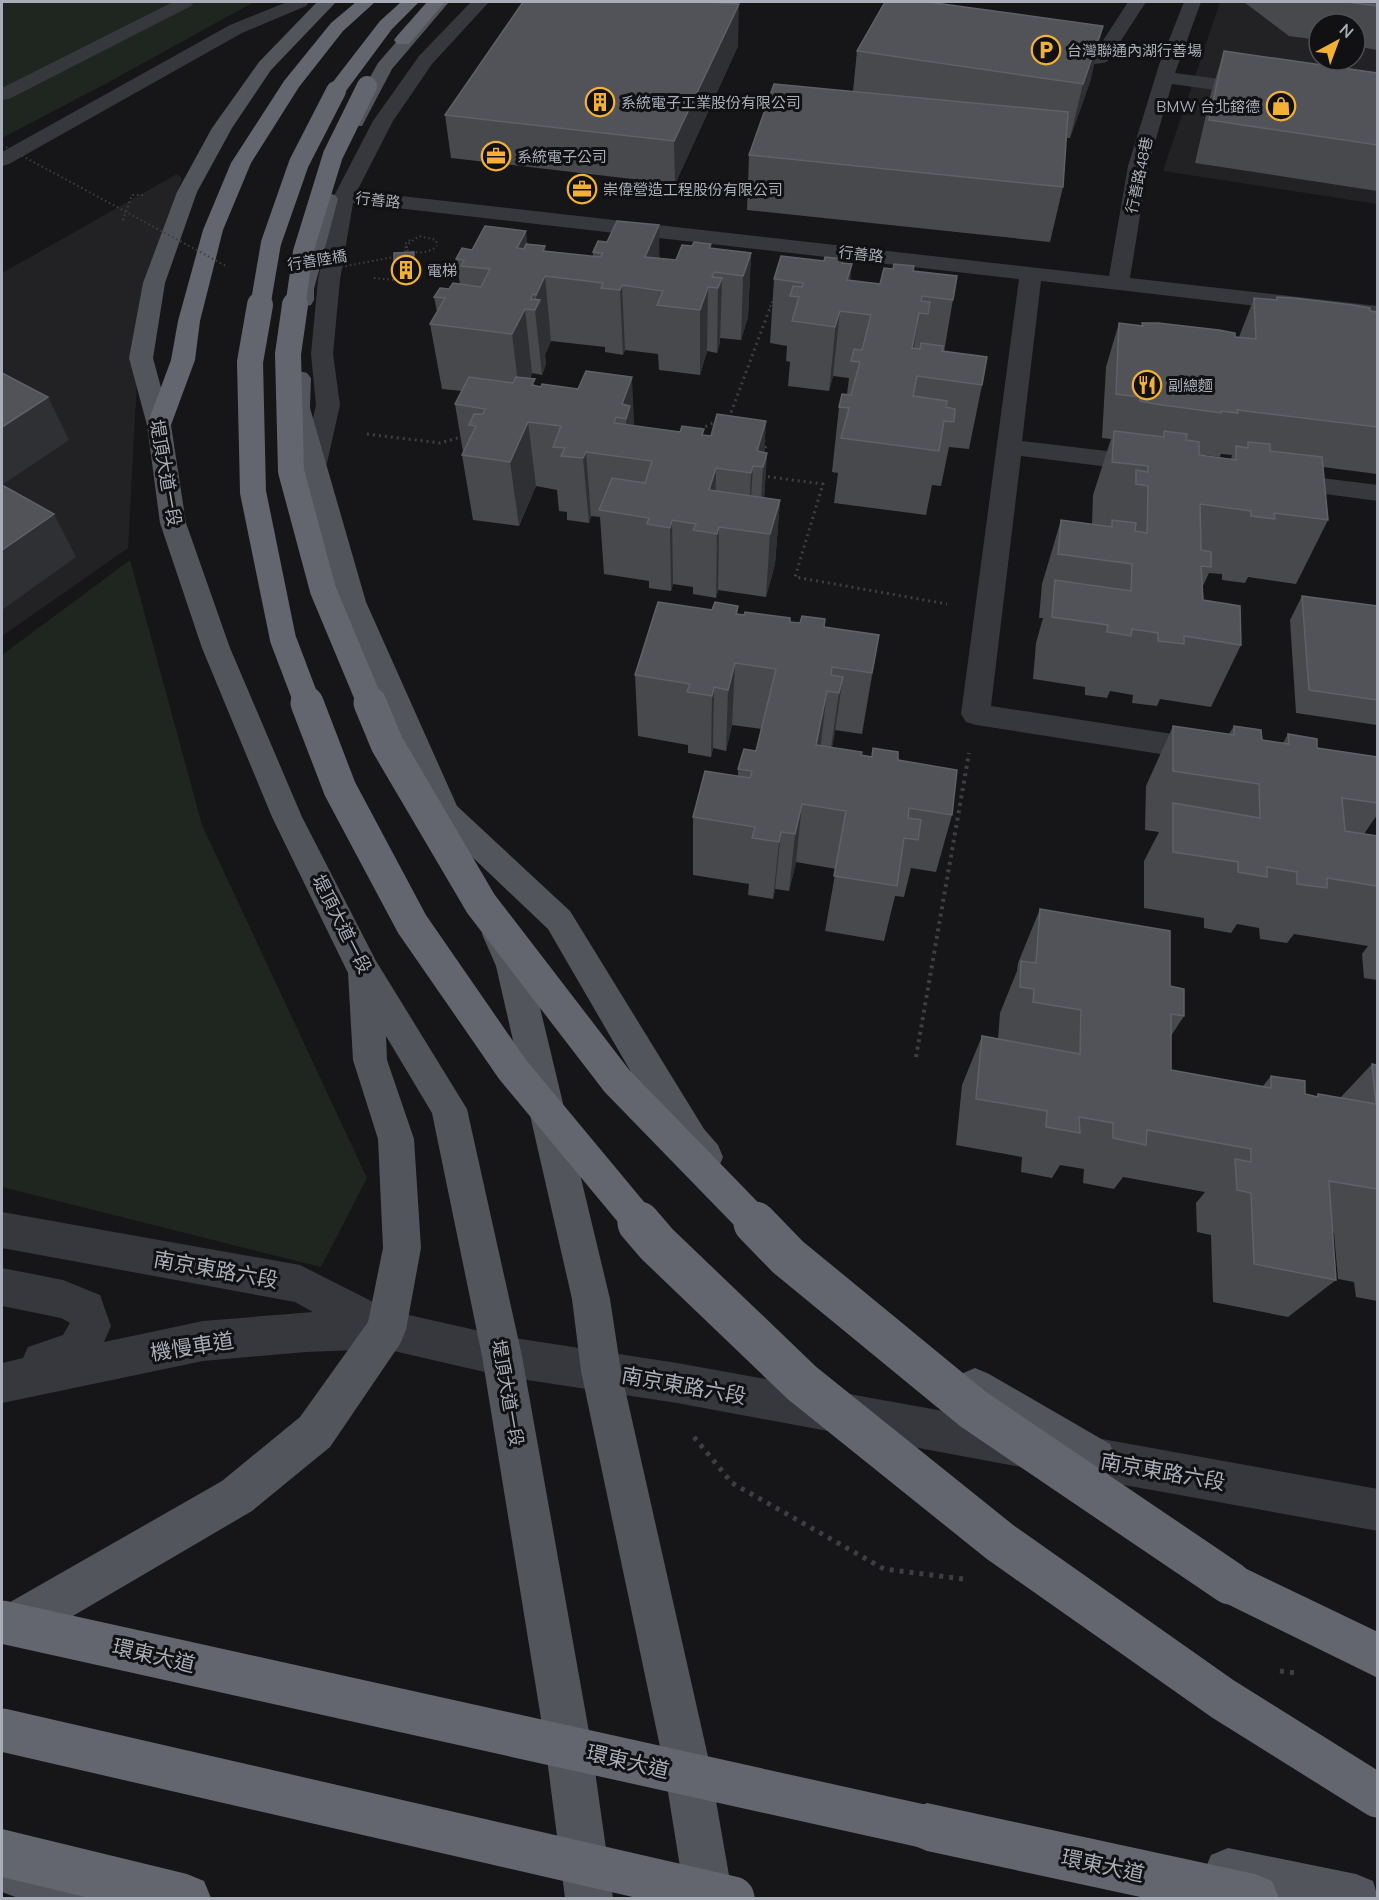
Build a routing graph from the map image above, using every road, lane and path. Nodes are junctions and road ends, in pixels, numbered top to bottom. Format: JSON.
{"nodes":[{"id":1,"x":8,"y":2,"type":"edge"},
{"id":2,"x":185,"y":2,"type":"edge"},
{"id":3,"x":274,"y":2,"type":"edge"},
{"id":4,"x":300,"y":2,"type":"edge"},
{"id":5,"x":327,"y":2,"type":"edge"},
{"id":6,"x":366,"y":2,"type":"edge"},
{"id":7,"x":410,"y":2,"type":"edge"},
{"id":8,"x":438,"y":2,"type":"edge"},
{"id":9,"x":461,"y":2,"type":"edge"},
{"id":10,"x":480,"y":2,"type":"edge"},
{"id":11,"x":1137,"y":2,"type":"edge"},
{"id":12,"x":2,"y":3,"type":"edge"},
{"id":13,"x":1191,"y":6,"type":"edge"},
{"id":14,"x":236,"y":29,"type":"junction"},
{"id":15,"x":1095,"y":30,"type":"edge"},
{"id":16,"x":1118,"y":34,"type":"junction"},
{"id":17,"x":1030,"y":51,"type":"edge"},
{"id":18,"x":425,"y":60,"type":"junction"},
{"id":19,"x":1164,"y":77,"type":"junction"},
{"id":20,"x":1277,"y":93,"type":"edge"},
{"id":21,"x":2,"y":95,"type":"edge"},
{"id":22,"x":2,"y":145,"type":"edge"},
{"id":23,"x":2,"y":160,"type":"edge"},
{"id":24,"x":149,"y":194,"type":"dead end"},
{"id":25,"x":344,"y":196,"type":"junction"},
{"id":26,"x":143,"y":212,"type":"dead end"},
{"id":27,"x":137,"y":218,"type":"junction"},
{"id":28,"x":123,"y":220,"type":"dead end"},
{"id":29,"x":436,"y":240,"type":"junction"},
{"id":30,"x":336,"y":268,"type":"dead end"},
{"id":31,"x":236,"y":272,"type":"dead end"},
{"id":32,"x":1031,"y":273,"type":"junction"},
{"id":33,"x":405,"y":276,"type":"edge"},
{"id":34,"x":374,"y":278,"type":"dead end"},
{"id":35,"x":1119,"y":282,"type":"junction"},
{"id":36,"x":775,"y":294,"type":"dead end"},
{"id":37,"x":1377,"y":313,"type":"edge"},
{"id":38,"x":728,"y":422,"type":"junction"},
{"id":39,"x":159,"y":424,"type":"junction"},
{"id":40,"x":474,"y":433,"type":"edge"},
{"id":41,"x":367,"y":434,"type":"dead end"},
{"id":42,"x":1010,"y":447,"type":"junction"},
{"id":43,"x":315,"y":463,"type":"junction"},
{"id":44,"x":1176,"y":468,"type":"edge"},
{"id":45,"x":757,"y":472,"type":"edge"},
{"id":46,"x":1259,"y":478,"type":"edge"},
{"id":47,"x":1377,"y":493,"type":"edge"},
{"id":48,"x":989,"y":611,"type":"junction"},
{"id":49,"x":976,"y":714,"type":"junction"},
{"id":50,"x":1236,"y":755,"type":"edge"},
{"id":51,"x":444,"y":812,"type":"junction"},
{"id":52,"x":364,"y":971,"type":"junction"},
{"id":53,"x":916,"y":1057,"type":"dead end"},
{"id":54,"x":2,"y":1230,"type":"edge"},
{"id":55,"x":2,"y":1287,"type":"edge"},
{"id":56,"x":386,"y":1330,"type":"junction"},
{"id":57,"x":502,"y":1356,"type":"junction"},
{"id":58,"x":601,"y":1371,"type":"junction"},
{"id":59,"x":2,"y":1373,"type":"edge"},
{"id":60,"x":2,"y":1383,"type":"edge"},
{"id":61,"x":1095,"y":1459,"type":"junction"},
{"id":62,"x":1377,"y":1509,"type":"edge"},
{"id":63,"x":8,"y":1620,"type":"edge"},
{"id":64,"x":1377,"y":1656,"type":"edge"},
{"id":65,"x":2,"y":1730,"type":"edge"},
{"id":66,"x":568,"y":1743,"type":"junction"},
{"id":67,"x":686,"y":1761,"type":"junction"},
{"id":68,"x":1377,"y":1796,"type":"edge"},
{"id":69,"x":2,"y":1853,"type":"edge"},
{"id":70,"x":2,"y":1868,"type":"edge"},
{"id":71,"x":79,"y":1899,"type":"edge"},
{"id":72,"x":187,"y":1899,"type":"edge"},
{"id":73,"x":589,"y":1899,"type":"edge"},
{"id":74,"x":709,"y":1899,"type":"edge"},
{"id":75,"x":733,"y":1899,"type":"edge"},
{"id":76,"x":1255,"y":1899,"type":"edge"},
{"id":77,"x":1356,"y":1899,"type":"edge"}],
"edges":[{"from":1,"to":12,"type":"path"},
{"from":2,"to":21,"type":"street"},
{"from":3,"to":14,"type":"street"},
{"from":4,"to":14,"type":"street"},
{"from":5,"to":39,"type":"main road","name":"堤頂大道一段"},
{"from":6,"to":39,"type":"highway"},
{"from":7,"to":68,"type":"highway","bridge":true},
{"from":8,"to":43,"type":"main road"},
{"from":8,"to":64,"type":"highway","bridge":true},
{"from":9,"to":18,"type":"main road"},
{"from":10,"to":18,"type":"street"},
{"from":11,"to":13,"type":"street"},
{"from":11,"to":16,"type":"street"},
{"from":13,"to":19,"type":"street","name":"行善路48巷"},
{"from":14,"to":23,"type":"street"},
{"from":15,"to":16,"type":"street"},
{"from":16,"to":17,"type":"street"},
{"from":18,"to":25,"type":"street"},
{"from":19,"to":20,"type":"street"},
{"from":19,"to":35,"type":"street","name":"行善路48巷"},
{"from":22,"to":27,"type":"path","bridge":true},
{"from":24,"to":28,"type":"path"},
{"from":25,"to":32,"type":"street","name":"行善路"},
{"from":25,"to":43,"type":"street"},
{"from":26,"to":27,"type":"path","bridge":true},
{"from":27,"to":31,"type":"path","bridge":true},
{"from":29,"to":29,"type":"path","bridge":true},
{"from":29,"to":30,"type":"path","name":"行善陸橋","bridge":true},
{"from":32,"to":35,"type":"street","name":"行善路"},
{"from":32,"to":42,"type":"street"},
{"from":33,"to":34,"type":"path"},
{"from":35,"to":37,"type":"street","name":"行善路"},
{"from":36,"to":38,"type":"path"},
{"from":38,"to":38,"type":"path"},
{"from":39,"to":52,"type":"main road","name":"堤頂大道一段"},
{"from":40,"to":41,"type":"path"},
{"from":42,"to":44,"type":"street"},
{"from":42,"to":48,"type":"street"},
{"from":43,"to":51,"type":"main road"},
{"from":45,"to":48,"type":"path"},
{"from":46,"to":47,"type":"street"},
{"from":48,"to":49,"type":"street"},
{"from":49,"to":50,"type":"street"},
{"from":49,"to":53,"type":"path"},
{"from":51,"to":58,"type":"main road"},
{"from":51,"to":61,"type":"main road"},
{"from":52,"to":56,"type":"main road"},
{"from":52,"to":57,"type":"main road","name":"堤頂大道一段"},
{"from":54,"to":56,"type":"street","name":"南京東路六段"},
{"from":55,"to":59,"type":"street"},
{"from":56,"to":57,"type":"street","name":"南京東路六段"},
{"from":56,"to":60,"type":"street","name":"機慢車道"},
{"from":56,"to":63,"type":"main road"},
{"from":57,"to":58,"type":"street","name":"南京東路六段"},
{"from":57,"to":66,"type":"main road","name":"堤頂大道一段"},
{"from":58,"to":61,"type":"street","name":"南京東路六段"},
{"from":58,"to":67,"type":"main road"},
{"from":61,"to":62,"type":"street","name":"南京東路六段"},
{"from":63,"to":66,"type":"main road"},
{"from":63,"to":76,"type":"highway","name":"環東大道","bridge":true},
{"from":65,"to":75,"type":"highway","bridge":true},
{"from":66,"to":67,"type":"main road"},
{"from":66,"to":73,"type":"main road","name":"堤頂大道一段"},
{"from":67,"to":74,"type":"main road"},
{"from":67,"to":77,"type":"main road"},
{"from":69,"to":72,"type":"highway"},
{"from":70,"to":71,"type":"main road"}]}
